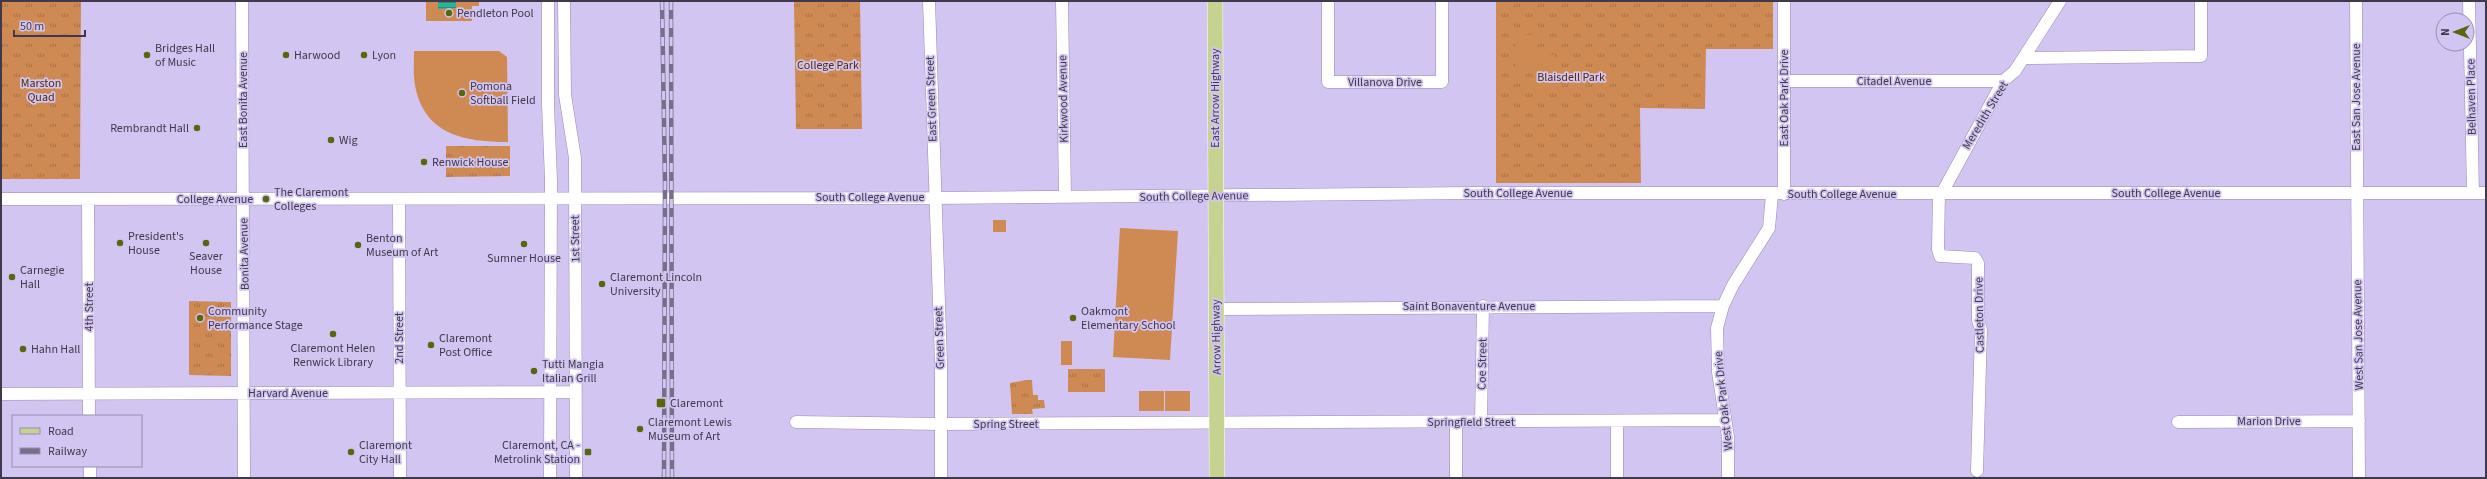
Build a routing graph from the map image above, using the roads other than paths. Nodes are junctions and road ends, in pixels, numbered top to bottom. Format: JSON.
{"nodes":[{"id":1,"x":242,"y":1,"type":"edge"},
{"id":2,"x":548,"y":1,"type":"edge"},
{"id":3,"x":564,"y":1,"type":"edge"},
{"id":4,"x":929,"y":1,"type":"edge"},
{"id":5,"x":1062,"y":1,"type":"edge"},
{"id":6,"x":1215,"y":1,"type":"edge"},
{"id":7,"x":1328,"y":1,"type":"edge"},
{"id":8,"x":1442,"y":1,"type":"edge"},
{"id":9,"x":1784,"y":1,"type":"edge"},
{"id":10,"x":2060,"y":1,"type":"edge"},
{"id":11,"x":2201,"y":1,"type":"edge"},
{"id":12,"x":2356,"y":1,"type":"edge"},
{"id":13,"x":2469,"y":1,"type":"edge"},
{"id":14,"x":2025,"y":58,"type":"junction"},
{"id":15,"x":1784,"y":81,"type":"junction"},
{"id":16,"x":2003,"y":81,"type":"junction"},
{"id":17,"x":2356,"y":192,"type":"junction"},
{"id":18,"x":1940,"y":193,"type":"junction"},
{"id":19,"x":2473,"y":193,"type":"junction"},
{"id":20,"x":2486,"y":193,"type":"edge"},
{"id":21,"x":1778,"y":194,"type":"junction"},
{"id":22,"x":1215,"y":195,"type":"junction"},
{"id":23,"x":1065,"y":197,"type":"junction"},
{"id":24,"x":550,"y":198,"type":"junction"},
{"id":25,"x":575,"y":198,"type":"junction"},
{"id":26,"x":934,"y":198,"type":"junction"},
{"id":27,"x":1,"y":199,"type":"edge"},
{"id":28,"x":88,"y":199,"type":"junction"},
{"id":29,"x":243,"y":199,"type":"junction"},
{"id":30,"x":399,"y":199,"type":"junction"},
{"id":31,"x":1483,"y":306,"type":"junction"},
{"id":32,"x":1723,"y":306,"type":"junction"},
{"id":33,"x":1216,"y":309,"type":"junction"},
{"id":34,"x":400,"y":392,"type":"junction"},
{"id":35,"x":550,"y":392,"type":"junction"},
{"id":36,"x":576,"y":392,"type":"junction"},
{"id":37,"x":89,"y":393,"type":"junction"},
{"id":38,"x":1,"y":394,"type":"edge"},
{"id":39,"x":244,"y":394,"type":"junction"},
{"id":40,"x":89,"y":415,"type":"edge"},
{"id":41,"x":1725,"y":420,"type":"junction"},
{"id":42,"x":1617,"y":421,"type":"junction"},
{"id":43,"x":2359,"y":421,"type":"junction"},
{"id":44,"x":796,"y":422,"type":"dead end"},
{"id":45,"x":1456,"y":422,"type":"junction"},
{"id":46,"x":1481,"y":422,"type":"junction"},
{"id":47,"x":2178,"y":422,"type":"dead end"},
{"id":48,"x":941,"y":424,"type":"junction"},
{"id":49,"x":1217,"y":424,"type":"junction"},
{"id":50,"x":90,"y":467,"type":"edge"},
{"id":51,"x":1977,"y":472,"type":"dead end"},
{"id":52,"x":90,"y":478,"type":"edge"},
{"id":53,"x":244,"y":478,"type":"edge"},
{"id":54,"x":400,"y":478,"type":"edge"},
{"id":55,"x":550,"y":478,"type":"edge"},
{"id":56,"x":576,"y":478,"type":"edge"},
{"id":57,"x":941,"y":478,"type":"edge"},
{"id":58,"x":1217,"y":478,"type":"edge"},
{"id":59,"x":1456,"y":478,"type":"edge"},
{"id":60,"x":1617,"y":478,"type":"edge"},
{"id":61,"x":1728,"y":478,"type":"edge"},
{"id":62,"x":2359,"y":478,"type":"edge"}],
"edges":[{"from":1,"to":29,"type":"street","name":"East Bonita Avenue"},
{"from":2,"to":24,"type":"street"},
{"from":3,"to":25,"type":"street","name":"1st Street"},
{"from":4,"to":26,"type":"street","name":"East Green Street"},
{"from":5,"to":23,"type":"street","name":"Kirkwood Avenue"},
{"from":6,"to":22,"type":"main road","name":"East Arrow Highway"},
{"from":7,"to":8,"type":"street","name":"Villanova Drive"},
{"from":9,"to":15,"type":"street","name":"East Oak Park Drive"},
{"from":10,"to":14,"type":"street","name":"Meredith Street"},
{"from":11,"to":14,"type":"street"},
{"from":12,"to":17,"type":"street","name":"East San Jose Avenue"},
{"from":13,"to":19,"type":"street","name":"Belhaven Place"},
{"from":14,"to":16,"type":"street","name":"Meredith Street"},
{"from":15,"to":16,"type":"street","name":"Citadel Avenue"},
{"from":15,"to":21,"type":"street","name":"East Oak Park Drive"},
{"from":16,"to":18,"type":"street","name":"Meredith Street"},
{"from":17,"to":18,"type":"street","name":"South College Avenue"},
{"from":17,"to":19,"type":"street","name":"South College Avenue"},
{"from":17,"to":43,"type":"street","name":"West San Jose Avenue"},
{"from":18,"to":21,"type":"street","name":"South College Avenue"},
{"from":18,"to":51,"type":"street","name":"Castleton Drive"},
{"from":19,"to":20,"type":"street","name":"South College Avenue"},
{"from":21,"to":22,"type":"street","name":"South College Avenue"},
{"from":21,"to":32,"type":"street","name":"West Oak Park Drive"},
{"from":22,"to":23,"type":"street","name":"South College Avenue"},
{"from":22,"to":33,"type":"main road","name":"Arrow Highway"},
{"from":23,"to":26,"type":"street","name":"South College Avenue"},
{"from":24,"to":25,"type":"street","name":"South College Avenue"},
{"from":24,"to":30,"type":"street","name":"College Avenue"},
{"from":24,"to":35,"type":"street"},
{"from":25,"to":26,"type":"street","name":"South College Avenue"},
{"from":25,"to":36,"type":"street","name":"1st Street"},
{"from":26,"to":48,"type":"street","name":"Green Street"},
{"from":27,"to":28,"type":"street","name":"College Avenue"},
{"from":28,"to":29,"type":"street","name":"College Avenue"},
{"from":28,"to":37,"type":"street","name":"4th Street"},
{"from":29,"to":30,"type":"street","name":"College Avenue"},
{"from":29,"to":39,"type":"street","name":"Bonita Avenue"},
{"from":30,"to":34,"type":"street","name":"2nd Street"},
{"from":31,"to":32,"type":"street","name":"Saint Bonaventure Avenue"},
{"from":31,"to":33,"type":"street","name":"Saint Bonaventure Avenue"},
{"from":31,"to":46,"type":"street","name":"Coe Street"},
{"from":32,"to":41,"type":"street","name":"West Oak Park Drive"},
{"from":33,"to":49,"type":"main road","name":"Arrow Highway"},
{"from":34,"to":35,"type":"street","name":"Harvard Avenue"},
{"from":34,"to":39,"type":"street","name":"Harvard Avenue"},
{"from":34,"to":54,"type":"street","name":"2nd Street"},
{"from":35,"to":36,"type":"street","name":"Harvard Avenue"},
{"from":35,"to":55,"type":"street"},
{"from":36,"to":56,"type":"street","name":"1st Street"},
{"from":37,"to":38,"type":"street","name":"Harvard Avenue"},
{"from":37,"to":39,"type":"street","name":"Harvard Avenue"},
{"from":37,"to":40,"type":"street","name":"4th Street"},
{"from":39,"to":53,"type":"street","name":"Bonita Avenue"},
{"from":41,"to":42,"type":"street","name":"Springfield Street"},
{"from":41,"to":61,"type":"street","name":"West Oak Park Drive"},
{"from":42,"to":46,"type":"street","name":"Springfield Street"},
{"from":42,"to":60,"type":"street"},
{"from":43,"to":47,"type":"street","name":"Marion Drive"},
{"from":43,"to":62,"type":"street","name":"West San Jose Avenue"},
{"from":44,"to":48,"type":"street","name":"Spring Street"},
{"from":45,"to":46,"type":"street","name":"Springfield Street"},
{"from":45,"to":49,"type":"street","name":"Springfield Street"},
{"from":45,"to":59,"type":"street"},
{"from":48,"to":49,"type":"street","name":"Spring Street"},
{"from":48,"to":57,"type":"street","name":"Green Street"},
{"from":49,"to":58,"type":"main road","name":"Arrow Highway"},
{"from":50,"to":52,"type":"street"}]}
